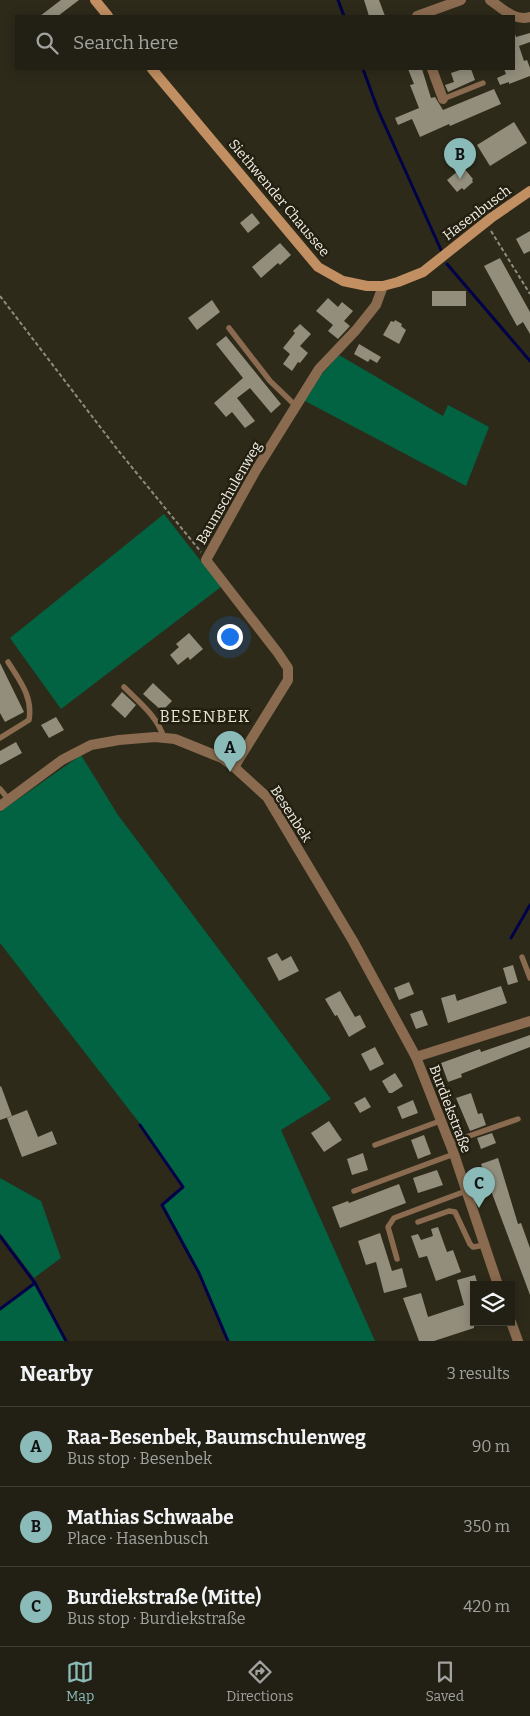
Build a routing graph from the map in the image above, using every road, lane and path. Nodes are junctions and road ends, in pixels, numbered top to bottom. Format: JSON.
{"nodes":[{"id":1,"x":94,"y":0,"type":"edge"},
{"id":2,"x":461,"y":0,"type":"edge"},
{"id":3,"x":490,"y":0,"type":"edge"},
{"id":4,"x":107,"y":15,"type":"edge"},
{"id":5,"x":420,"y":15,"type":"edge"},
{"id":6,"x":512,"y":15,"type":"edge"},
{"id":7,"x":515,"y":17,"type":"edge"},
{"id":8,"x":530,"y":17,"type":"edge"},
{"id":9,"x":153,"y":70,"type":"edge"},
{"id":10,"x":432,"y":70,"type":"edge"},
{"id":11,"x":483,"y":83,"type":"dead end"},
{"id":12,"x":443,"y":98,"type":"joint"},
{"id":13,"x":530,"y":191,"type":"edge"},
{"id":14,"x":486,"y":222,"type":"junction"},
{"id":15,"x":440,"y":258,"type":"joint"},
{"id":16,"x":383,"y":286,"type":"junction"},
{"id":17,"x":530,"y":294,"type":"edge"},
{"id":18,"x":0,"y":296,"type":"edge"},
{"id":19,"x":229,"y":328,"type":"dead end"},
{"id":20,"x":296,"y":406,"type":"junction"},
{"id":21,"x":206,"y":560,"type":"junction"},
{"id":22,"x":8,"y":662,"type":"dead end"},
{"id":23,"x":124,"y":687,"type":"dead end"},
{"id":24,"x":0,"y":738,"type":"edge"},
{"id":25,"x":164,"y":738,"type":"junction"},
{"id":26,"x":234,"y":766,"type":"junction"},
{"id":27,"x":0,"y":789,"type":"edge"},
{"id":28,"x":4,"y":803,"type":"edge"},
{"id":29,"x":522,"y":957,"type":"dead end"},
{"id":30,"x":530,"y":978,"type":"edge"},
{"id":31,"x":530,"y":1021,"type":"edge"},
{"id":32,"x":416,"y":1057,"type":"junction"},
{"id":33,"x":518,"y":1119,"type":"dead end"},
{"id":34,"x":440,"y":1121,"type":"junction"},
{"id":35,"x":449,"y":1143,"type":"junction"},
{"id":36,"x":375,"y":1146,"type":"dead end"},
{"id":37,"x":454,"y":1154,"type":"junction"},
{"id":38,"x":354,"y":1191,"type":"dead end"},
{"id":39,"x":466,"y":1191,"type":"junction"},
{"id":40,"x":418,"y":1222,"type":"dead end"},
{"id":41,"x":485,"y":1245,"type":"junction"},
{"id":42,"x":397,"y":1259,"type":"dead end"},
{"id":43,"x":497,"y":1281,"type":"edge"},
{"id":44,"x":512,"y":1326,"type":"edge"},
{"id":45,"x":518,"y":1341,"type":"edge"}],
"edges":[{"from":1,"to":4,"type":"main road"},
{"from":2,"to":5,"type":"street"},
{"from":3,"to":6,"type":"street"},
{"from":7,"to":8,"type":"street"},
{"from":9,"to":16,"type":"main road","name":"Siethwender Chaussee"},
{"from":10,"to":12,"type":"street"},
{"from":11,"to":12,"type":"lane"},
{"from":13,"to":14,"type":"main road","name":"Hasenbusch"},
{"from":14,"to":15,"type":"main road","name":"Hasenbusch"},
{"from":14,"to":17,"type":"path"},
{"from":15,"to":16,"type":"main road","name":"Siethwender Chaussee"},
{"from":16,"to":20,"type":"street","name":"Baumschulenweg"},
{"from":18,"to":21,"type":"path"},
{"from":19,"to":20,"type":"lane"},
{"from":20,"to":21,"type":"street","name":"Baumschulenweg"},
{"from":21,"to":26,"type":"street","name":"Baumschulenweg"},
{"from":22,"to":24,"type":"lane"},
{"from":23,"to":25,"type":"lane"},
{"from":25,"to":26,"type":"street","name":"Besenbek"},
{"from":25,"to":28,"type":"street","name":"Besenbek"},
{"from":26,"to":32,"type":"street","name":"Besenbek"},
{"from":27,"to":28,"type":"lane"},
{"from":29,"to":30,"type":"lane"},
{"from":31,"to":32,"type":"street"},
{"from":32,"to":34,"type":"street","name":"Burdiekstraße"},
{"from":33,"to":35,"type":"lane"},
{"from":34,"to":35,"type":"street","name":"Burdiekstraße"},
{"from":34,"to":36,"type":"lane"},
{"from":35,"to":37,"type":"street","name":"Burdiekstraße"},
{"from":37,"to":38,"type":"lane"},
{"from":37,"to":39,"type":"street","name":"Burdiekstraße"},
{"from":39,"to":41,"type":"street","name":"Burdiekstraße"},
{"from":39,"to":42,"type":"lane"},
{"from":40,"to":41,"type":"lane"},
{"from":41,"to":43,"type":"street","name":"Burdiekstraße"},
{"from":44,"to":45,"type":"street"}]}
